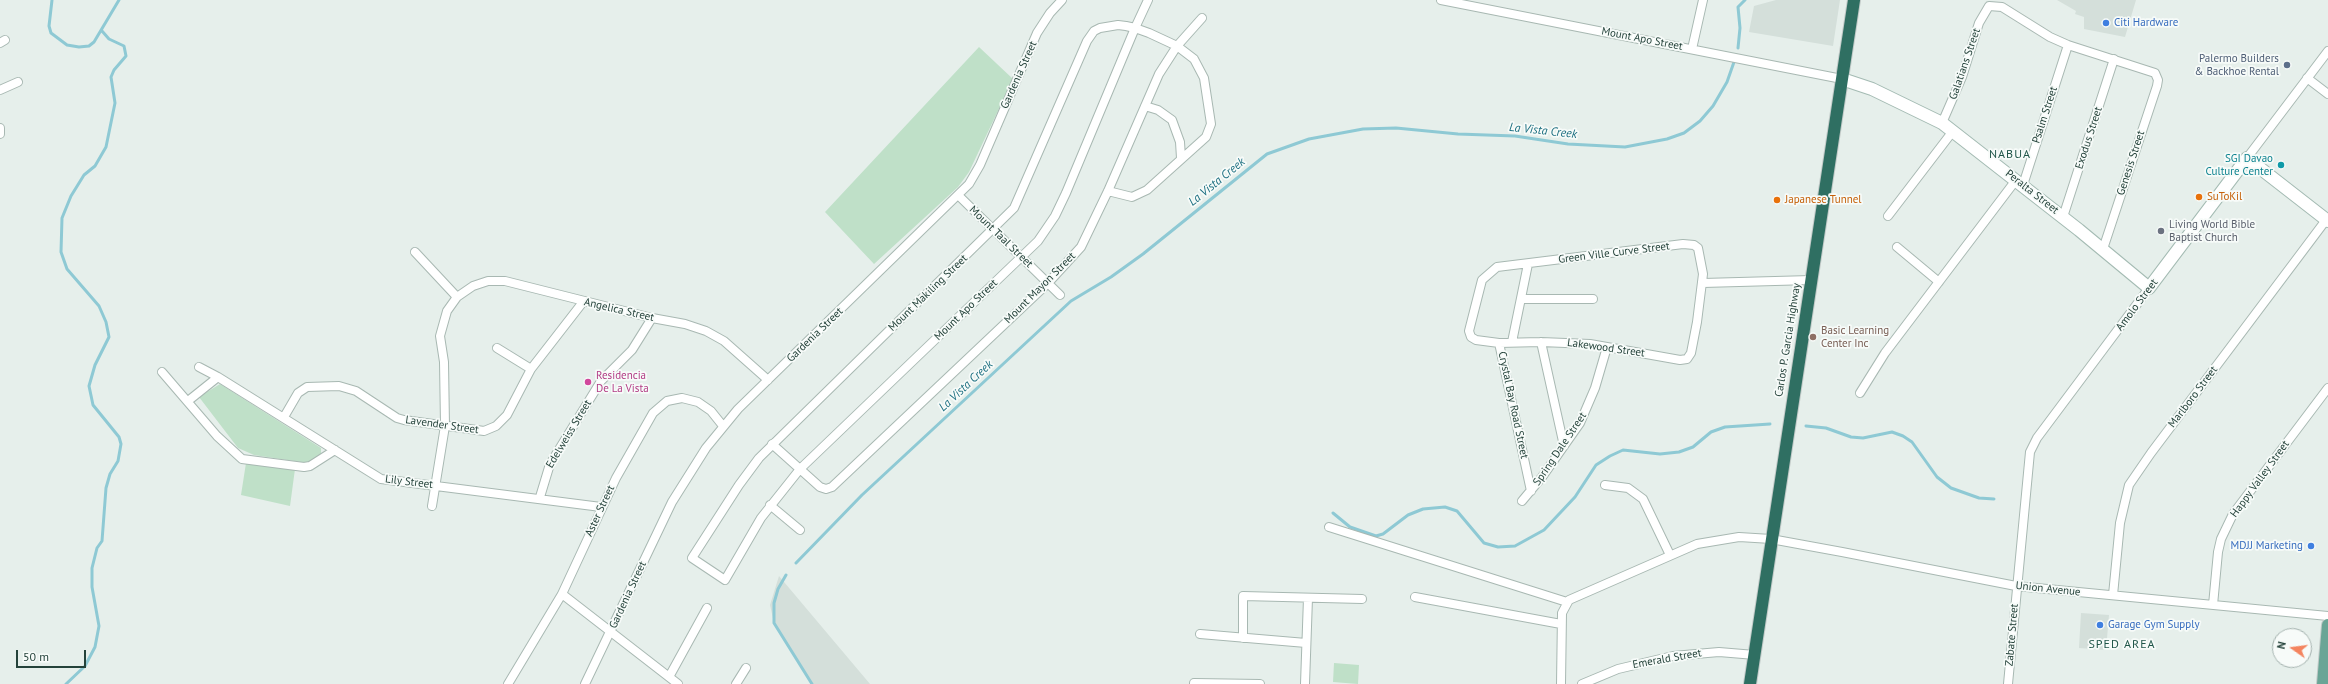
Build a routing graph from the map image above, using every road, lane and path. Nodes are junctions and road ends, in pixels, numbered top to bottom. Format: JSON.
{"nodes":[{"id":1,"x":1062,"y":0,"type":"edge"},
{"id":2,"x":1148,"y":0,"type":"edge"},
{"id":3,"x":1441,"y":0,"type":"edge"},
{"id":4,"x":1703,"y":0,"type":"edge"},
{"id":5,"x":1854,"y":0,"type":"edge"},
{"id":6,"x":1202,"y":18,"type":"dead end"},
{"id":7,"x":1134,"y":28,"type":"junction"},
{"id":8,"x":2068,"y":45,"type":"junction"},
{"id":9,"x":1176,"y":46,"type":"junction"},
{"id":10,"x":1692,"y":49,"type":"junction"},
{"id":11,"x":2328,"y":51,"type":"edge"},
{"id":12,"x":2114,"y":59,"type":"junction"},
{"id":13,"x":2307,"y":78,"type":"junction"},
{"id":14,"x":1842,"y":80,"type":"junction"},
{"id":15,"x":18,"y":82,"type":"dead end"},
{"id":16,"x":0,"y":90,"type":"edge"},
{"id":17,"x":2328,"y":94,"type":"edge"},
{"id":18,"x":1145,"y":106,"type":"junction"},
{"id":19,"x":1942,"y":123,"type":"junction"},
{"id":20,"x":0,"y":128,"type":"edge"},
{"id":21,"x":1953,"y":131,"type":"junction"},
{"id":22,"x":0,"y":133,"type":"edge"},
{"id":23,"x":1181,"y":158,"type":"junction"},
{"id":24,"x":2247,"y":158,"type":"junction"},
{"id":25,"x":2019,"y":182,"type":"junction"},
{"id":26,"x":1108,"y":191,"type":"junction"},
{"id":27,"x":959,"y":196,"type":"junction"},
{"id":28,"x":1888,"y":216,"type":"dead end"},
{"id":29,"x":2063,"y":217,"type":"junction"},
{"id":30,"x":2327,"y":220,"type":"edge"},
{"id":31,"x":994,"y":230,"type":"junction"},
{"id":32,"x":1896,"y":247,"type":"dead end"},
{"id":33,"x":2103,"y":249,"type":"junction"},
{"id":34,"x":415,"y":252,"type":"dead end"},
{"id":35,"x":1022,"y":257,"type":"junction"},
{"id":36,"x":1528,"y":264,"type":"junction"},
{"id":37,"x":1811,"y":280,"type":"junction"},
{"id":38,"x":1939,"y":282,"type":"junction"},
{"id":39,"x":1048,"y":283,"type":"junction"},
{"id":40,"x":1703,"y":283,"type":"junction"},
{"id":41,"x":2149,"y":288,"type":"junction"},
{"id":42,"x":1060,"y":295,"type":"dead end"},
{"id":43,"x":457,"y":297,"type":"junction"},
{"id":44,"x":1521,"y":299,"type":"junction"},
{"id":45,"x":1593,"y":299,"type":"dead end"},
{"id":46,"x":583,"y":302,"type":"junction"},
{"id":47,"x":652,"y":318,"type":"junction"},
{"id":48,"x":1512,"y":342,"type":"junction"},
{"id":49,"x":1541,"y":342,"type":"junction"},
{"id":50,"x":1499,"y":343,"type":"junction"},
{"id":51,"x":1607,"y":347,"type":"junction"},
{"id":52,"x":497,"y":348,"type":"dead end"},
{"id":53,"x":199,"y":367,"type":"dead end"},
{"id":54,"x":531,"y":369,"type":"junction"},
{"id":55,"x":162,"y":372,"type":"dead end"},
{"id":56,"x":218,"y":377,"type":"junction"},
{"id":57,"x":768,"y":380,"type":"junction"},
{"id":58,"x":2328,"y":388,"type":"edge"},
{"id":59,"x":1860,"y":393,"type":"dead end"},
{"id":60,"x":188,"y":400,"type":"junction"},
{"id":61,"x":284,"y":417,"type":"junction"},
{"id":62,"x":445,"y":426,"type":"junction"},
{"id":63,"x":723,"y":426,"type":"junction"},
{"id":64,"x":772,"y":444,"type":"junction"},
{"id":65,"x":1564,"y":446,"type":"junction"},
{"id":66,"x":335,"y":450,"type":"junction"},
{"id":67,"x":800,"y":469,"type":"junction"},
{"id":68,"x":435,"y":485,"type":"junction"},
{"id":69,"x":1605,"y":485,"type":"dead end"},
{"id":70,"x":1532,"y":491,"type":"junction"},
{"id":71,"x":540,"y":497,"type":"junction"},
{"id":72,"x":1522,"y":501,"type":"dead end"},
{"id":73,"x":770,"y":505,"type":"junction"},
{"id":74,"x":432,"y":506,"type":"dead end"},
{"id":75,"x":601,"y":507,"type":"junction"},
{"id":76,"x":1329,"y":526,"type":"dead end"},
{"id":77,"x":800,"y":530,"type":"dead end"},
{"id":78,"x":1771,"y":539,"type":"junction"},
{"id":79,"x":1670,"y":555,"type":"junction"},
{"id":80,"x":725,"y":580,"type":"joint"},
{"id":81,"x":2016,"y":586,"type":"junction"},
{"id":82,"x":562,"y":594,"type":"junction"},
{"id":83,"x":2113,"y":595,"type":"junction"},
{"id":84,"x":1415,"y":597,"type":"dead end"},
{"id":85,"x":1308,"y":598,"type":"junction"},
{"id":86,"x":1362,"y":600,"type":"dead end"},
{"id":87,"x":1567,"y":602,"type":"junction"},
{"id":88,"x":2213,"y":605,"type":"junction"},
{"id":89,"x":707,"y":608,"type":"dead end"},
{"id":90,"x":2328,"y":616,"type":"edge"},
{"id":91,"x":1562,"y":624,"type":"junction"},
{"id":92,"x":2328,"y":625,"type":"edge"},
{"id":93,"x":611,"y":631,"type":"junction"},
{"id":94,"x":1200,"y":634,"type":"dead end"},
{"id":95,"x":1243,"y":638,"type":"junction"},
{"id":96,"x":1306,"y":643,"type":"junction"},
{"id":97,"x":1755,"y":655,"type":"junction"},
{"id":98,"x":746,"y":668,"type":"dead end"},
{"id":99,"x":669,"y":677,"type":"junction"},
{"id":100,"x":1194,"y":683,"type":"dead end"},
{"id":101,"x":508,"y":684,"type":"edge"},
{"id":102,"x":586,"y":684,"type":"edge"},
{"id":103,"x":678,"y":684,"type":"edge"},
{"id":104,"x":736,"y":684,"type":"edge"},
{"id":105,"x":1260,"y":684,"type":"edge"},
{"id":106,"x":1305,"y":684,"type":"edge"},
{"id":107,"x":1561,"y":684,"type":"edge"},
{"id":108,"x":1582,"y":684,"type":"edge"},
{"id":109,"x":1750,"y":684,"type":"edge"},
{"id":110,"x":2008,"y":684,"type":"edge"},
{"id":111,"x":2323,"y":684,"type":"edge"}],
"edges":[{"from":1,"to":27,"type":"street","name":"Gardenia Street"},
{"from":2,"to":7,"type":"street","name":"Mount Apo Street"},
{"from":3,"to":10,"type":"street","name":"Mount Apo Street"},
{"from":4,"to":10,"type":"street"},
{"from":5,"to":14,"type":"highway","name":"Carlos P. Garcia Highway"},
{"from":6,"to":9,"type":"street","name":"Mount Mayon Street"},
{"from":7,"to":9,"type":"street","name":"Mount Makiling Street"},
{"from":7,"to":31,"type":"street","name":"Mount Makiling Street"},
{"from":7,"to":35,"type":"street","name":"Mount Apo Street"},
{"from":8,"to":12,"type":"street"},
{"from":8,"to":19,"type":"street","name":"Galatians Street"},
{"from":8,"to":25,"type":"street","name":"Psalm Street"},
{"from":9,"to":18,"type":"street","name":"Mount Mayon Street"},
{"from":9,"to":23,"type":"street","name":"Mount Makiling Street"},
{"from":10,"to":14,"type":"street","name":"Mount Apo Street"},
{"from":11,"to":13,"type":"street","name":"Amolo Street"},
{"from":12,"to":29,"type":"street","name":"Exodus Street"},
{"from":12,"to":33,"type":"street","name":"Genesis Street"},
{"from":13,"to":17,"type":"street"},
{"from":13,"to":24,"type":"street","name":"Amolo Street"},
{"from":14,"to":19,"type":"street","name":"Peralta Street"},
{"from":14,"to":37,"type":"highway","name":"Carlos P. Garcia Highway"},
{"from":15,"to":16,"type":"street"},
{"from":18,"to":23,"type":"street"},
{"from":18,"to":26,"type":"street","name":"Mount Mayon Street"},
{"from":19,"to":21,"type":"street","name":"Peralta Street"},
{"from":20,"to":22,"type":"street"},
{"from":21,"to":25,"type":"street","name":"Peralta Street"},
{"from":21,"to":28,"type":"street"},
{"from":23,"to":26,"type":"street","name":"Mount Makiling Street"},
{"from":24,"to":30,"type":"street"},
{"from":24,"to":41,"type":"street","name":"Amolo Street"},
{"from":25,"to":29,"type":"street","name":"Peralta Street"},
{"from":25,"to":38,"type":"street","name":"Psalm Street"},
{"from":26,"to":39,"type":"street","name":"Mount Mayon Street"},
{"from":27,"to":31,"type":"street","name":"Mount Taal Street"},
{"from":27,"to":57,"type":"street","name":"Gardenia Street"},
{"from":29,"to":33,"type":"street","name":"Peralta Street"},
{"from":30,"to":83,"type":"street","name":"Marlboro Street"},
{"from":31,"to":35,"type":"street","name":"Mount Taal Street"},
{"from":31,"to":64,"type":"street","name":"Mount Makiling Street"},
{"from":32,"to":38,"type":"street"},
{"from":33,"to":41,"type":"street","name":"Peralta Street"},
{"from":34,"to":43,"type":"street"},
{"from":35,"to":39,"type":"street","name":"Mount Taal Street"},
{"from":35,"to":67,"type":"street","name":"Mount Apo Street"},
{"from":36,"to":40,"type":"street","name":"Green Ville Curve Street"},
{"from":36,"to":44,"type":"street"},
{"from":36,"to":50,"type":"street","name":"Green Ville Curve Street"},
{"from":37,"to":40,"type":"street"},
{"from":37,"to":78,"type":"highway","name":"Carlos P. Garcia Highway"},
{"from":38,"to":59,"type":"street","name":"Psalm Street"},
{"from":39,"to":42,"type":"street","name":"Mount Taal Street"},
{"from":39,"to":67,"type":"street","name":"Mount Mayon Street"},
{"from":40,"to":51,"type":"street","name":"Lakewood Street"},
{"from":41,"to":81,"type":"street","name":"Amolo Street"},
{"from":43,"to":46,"type":"street","name":"Angelica Street"},
{"from":43,"to":62,"type":"street","name":"Angelica Street"},
{"from":44,"to":45,"type":"street"},
{"from":44,"to":48,"type":"street"},
{"from":46,"to":47,"type":"street","name":"Angelica Street"},
{"from":46,"to":54,"type":"street","name":"Lavender Street"},
{"from":47,"to":57,"type":"street","name":"Angelica Street"},
{"from":47,"to":71,"type":"street","name":"Edelweiss Street"},
{"from":48,"to":49,"type":"street","name":"Lakewood Street"},
{"from":48,"to":50,"type":"street","name":"Lakewood Street"},
{"from":49,"to":51,"type":"street","name":"Lakewood Street"},
{"from":49,"to":65,"type":"street"},
{"from":50,"to":70,"type":"street","name":"Crystal Bay Road Street"},
{"from":51,"to":65,"type":"street","name":"Spring Dale Street"},
{"from":52,"to":54,"type":"street"},
{"from":53,"to":56,"type":"street","name":"Lily Street"},
{"from":54,"to":62,"type":"street","name":"Lavender Street"},
{"from":55,"to":60,"type":"street"},
{"from":56,"to":60,"type":"street"},
{"from":56,"to":61,"type":"street","name":"Lily Street"},
{"from":57,"to":63,"type":"street","name":"Gardenia Street"},
{"from":58,"to":88,"type":"street","name":"Happy Valley Street"},
{"from":60,"to":66,"type":"street"},
{"from":61,"to":62,"type":"street","name":"Lavender Street"},
{"from":61,"to":66,"type":"street","name":"Lily Street"},
{"from":62,"to":68,"type":"street","name":"Angelica Street"},
{"from":63,"to":75,"type":"street","name":"Aster Street"},
{"from":63,"to":93,"type":"street","name":"Gardenia Street"},
{"from":64,"to":67,"type":"street"},
{"from":64,"to":80,"type":"street","name":"Mount Makiling Street"},
{"from":65,"to":70,"type":"street","name":"Spring Dale Street"},
{"from":66,"to":68,"type":"street","name":"Lily Street"},
{"from":67,"to":73,"type":"street","name":"Mount Apo Street"},
{"from":68,"to":71,"type":"street","name":"Lily Street"},
{"from":68,"to":74,"type":"street","name":"Angelica Street"},
{"from":69,"to":79,"type":"street"},
{"from":70,"to":72,"type":"street","name":"Spring Dale Street"},
{"from":71,"to":75,"type":"street","name":"Lily Street"},
{"from":73,"to":77,"type":"street"},
{"from":73,"to":80,"type":"street","name":"Mount Apo Street"},
{"from":75,"to":82,"type":"street","name":"Aster Street"},
{"from":76,"to":87,"type":"street"},
{"from":78,"to":79,"type":"street","name":"Union Avenue"},
{"from":78,"to":81,"type":"street","name":"Union Avenue"},
{"from":78,"to":97,"type":"highway","name":"Carlos P. Garcia Highway"},
{"from":79,"to":87,"type":"street","name":"Union Avenue"},
{"from":81,"to":83,"type":"street","name":"Union Avenue"},
{"from":81,"to":110,"type":"street","name":"Zabate Street"},
{"from":82,"to":93,"type":"street"},
{"from":82,"to":101,"type":"street","name":"Aster Street"},
{"from":83,"to":88,"type":"street","name":"Union Avenue"},
{"from":84,"to":91,"type":"street"},
{"from":85,"to":86,"type":"street"},
{"from":85,"to":95,"type":"street"},
{"from":85,"to":96,"type":"street"},
{"from":87,"to":91,"type":"street"},
{"from":88,"to":90,"type":"street","name":"Union Avenue"},
{"from":89,"to":99,"type":"street"},
{"from":91,"to":107,"type":"street"},
{"from":92,"to":111,"type":"main road"},
{"from":93,"to":99,"type":"street"},
{"from":93,"to":102,"type":"street","name":"Gardenia Street"},
{"from":94,"to":95,"type":"street"},
{"from":95,"to":96,"type":"street"},
{"from":96,"to":106,"type":"street"},
{"from":97,"to":108,"type":"street","name":"Emerald Street"},
{"from":97,"to":109,"type":"highway","name":"Carlos P. Garcia Highway"},
{"from":98,"to":104,"type":"street"},
{"from":99,"to":103,"type":"street"},
{"from":100,"to":105,"type":"street"}]}
